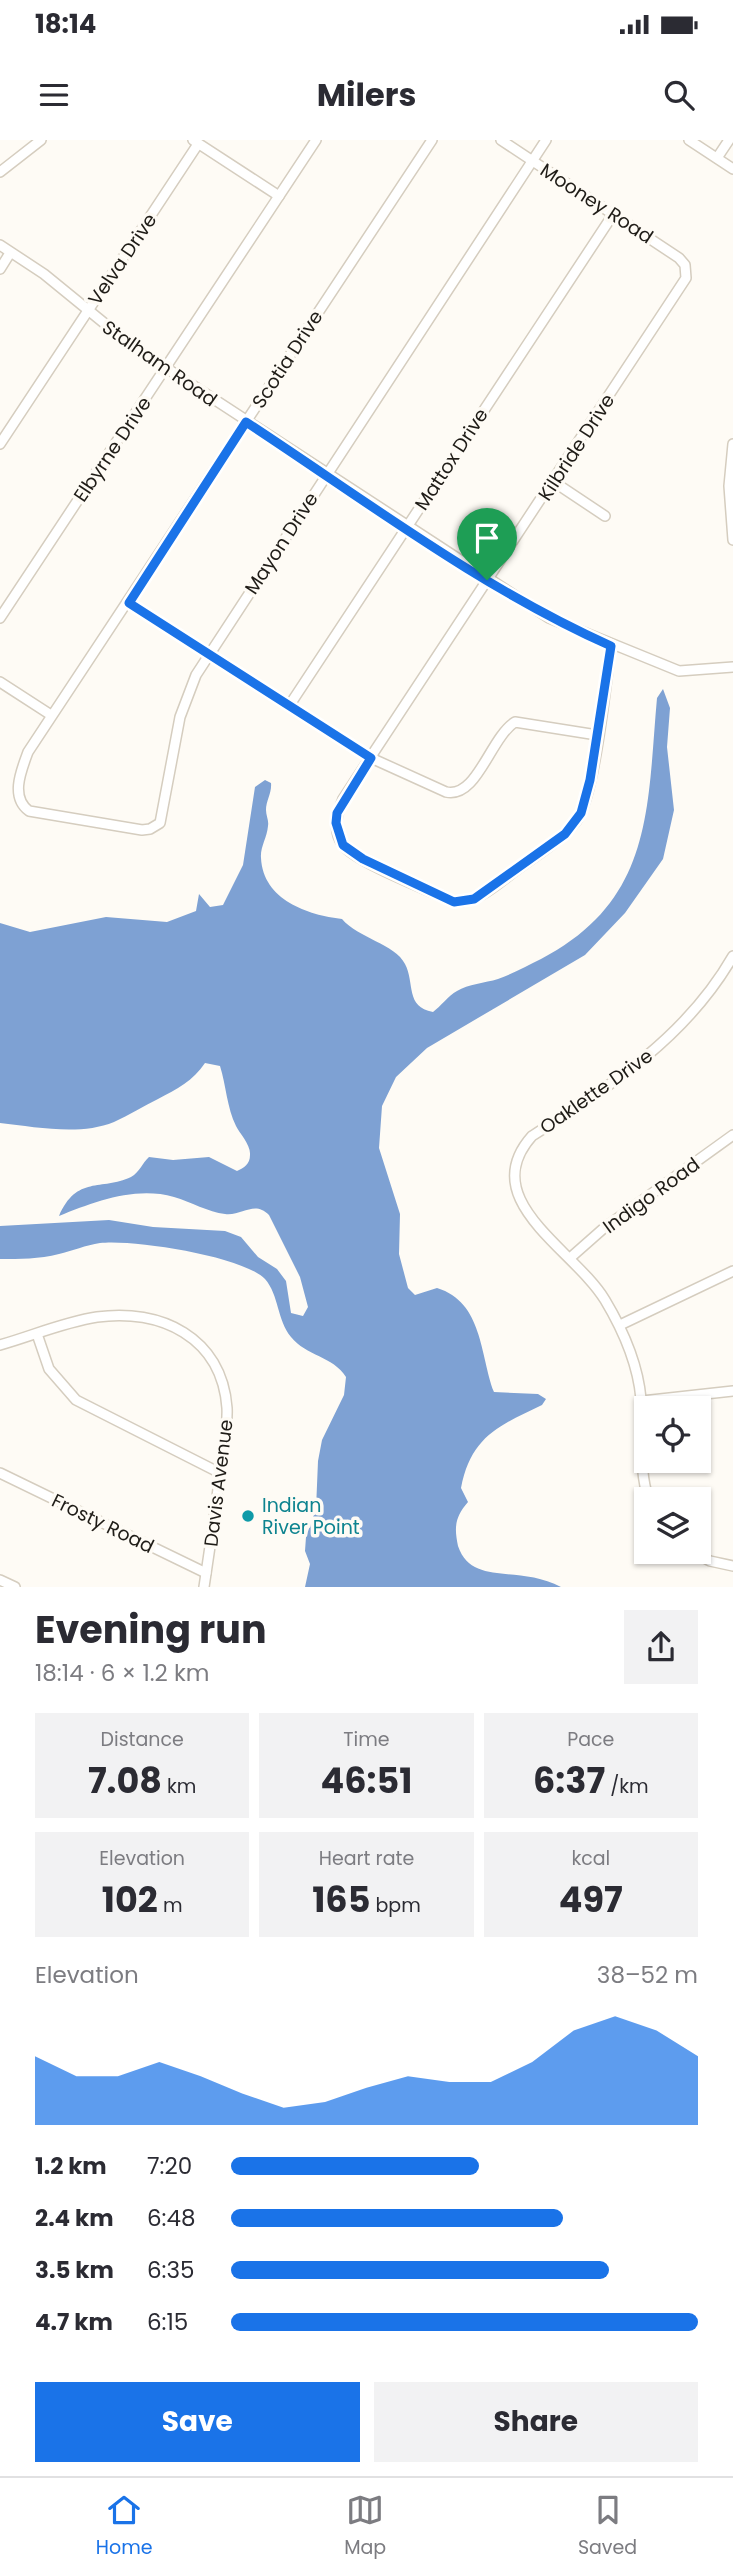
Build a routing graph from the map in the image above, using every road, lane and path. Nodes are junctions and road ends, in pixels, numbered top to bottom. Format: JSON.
{"nodes":[{"id":1,"x":41,"y":140,"type":"edge"},
{"id":2,"x":316,"y":140,"type":"edge"},
{"id":3,"x":432,"y":140,"type":"edge"},
{"id":4,"x":500,"y":140,"type":"edge"},
{"id":5,"x":546,"y":140,"type":"edge"},
{"id":6,"x":689,"y":140,"type":"edge"},
{"id":7,"x":729,"y":140,"type":"edge"},
{"id":8,"x":195,"y":142,"type":"edge"},
{"id":9,"x":717,"y":158,"type":"junction"},
{"id":10,"x":533,"y":161,"type":"junction"},
{"id":11,"x":733,"y":169,"type":"edge"},
{"id":12,"x":0,"y":172,"type":"edge"},
{"id":13,"x":279,"y":196,"type":"junction"},
{"id":14,"x":614,"y":213,"type":"junction"},
{"id":15,"x":0,"y":245,"type":"edge"},
{"id":16,"x":10,"y":253,"type":"junction"},
{"id":17,"x":0,"y":268,"type":"edge"},
{"id":18,"x":687,"y":272,"type":"joint"},
{"id":19,"x":88,"y":311,"type":"junction"},
{"id":20,"x":166,"y":369,"type":"junction"},
{"id":21,"x":246,"y":422,"type":"junction"},
{"id":22,"x":0,"y":444,"type":"edge"},
{"id":23,"x":733,"y":444,"type":"edge"},
{"id":24,"x":326,"y":474,"type":"junction"},
{"id":25,"x":554,"y":482,"type":"junction"},
{"id":26,"x":605,"y":516,"type":"dead end"},
{"id":27,"x":407,"y":527,"type":"junction"},
{"id":28,"x":733,"y":540,"type":"edge"},
{"id":29,"x":487,"y":580,"type":"junction"},
{"id":30,"x":129,"y":603,"type":"junction"},
{"id":31,"x":0,"y":618,"type":"edge"},
{"id":32,"x":611,"y":646,"type":"junction"},
{"id":33,"x":209,"y":653,"type":"junction"},
{"id":34,"x":733,"y":667,"type":"edge"},
{"id":35,"x":0,"y":682,"type":"edge"},
{"id":36,"x":289,"y":706,"type":"junction"},
{"id":37,"x":51,"y":715,"type":"junction"},
{"id":38,"x":597,"y":735,"type":"junction"},
{"id":39,"x":371,"y":758,"type":"junction"},
{"id":40,"x":18,"y":795,"type":"joint"},
{"id":41,"x":733,"y":956,"type":"edge"},
{"id":42,"x":733,"y":1135,"type":"edge"},
{"id":43,"x":570,"y":1258,"type":"junction"},
{"id":44,"x":733,"y":1271,"type":"edge"},
{"id":45,"x":620,"y":1325,"type":"junction"},
{"id":46,"x":37,"y":1334,"type":"junction"},
{"id":47,"x":0,"y":1345,"type":"edge"},
{"id":48,"x":733,"y":1391,"type":"edge"},
{"id":49,"x":641,"y":1396,"type":"edge"},
{"id":50,"x":688,"y":1396,"type":"edge"},
{"id":51,"x":0,"y":1473,"type":"edge"},
{"id":52,"x":220,"y":1473,"type":"junction"},
{"id":53,"x":711,"y":1561,"type":"edge"},
{"id":54,"x":733,"y":1566,"type":"edge"},
{"id":55,"x":206,"y":1573,"type":"junction"},
{"id":56,"x":0,"y":1580,"type":"edge"},
{"id":57,"x":15,"y":1587,"type":"edge"},
{"id":58,"x":204,"y":1587,"type":"edge"}],
"edges":[{"from":1,"to":12,"type":"street"},
{"from":2,"to":13,"type":"street","name":"Elbyrne Drive"},
{"from":3,"to":21,"type":"street","name":"Scotia Drive"},
{"from":4,"to":10,"type":"street","name":"Mooney Road"},
{"from":5,"to":10,"type":"street","name":"Mayon Drive"},
{"from":6,"to":9,"type":"street"},
{"from":7,"to":9,"type":"street"},
{"from":8,"to":13,"type":"street"},
{"from":8,"to":19,"type":"street","name":"Velva Drive"},
{"from":9,"to":11,"type":"street"},
{"from":10,"to":14,"type":"street","name":"Mooney Road"},
{"from":10,"to":24,"type":"street","name":"Mayon Drive"},
{"from":13,"to":20,"type":"street","name":"Elbyrne Drive"},
{"from":14,"to":18,"type":"street","name":"Mooney Road"},
{"from":14,"to":27,"type":"street","name":"Mattox Drive"},
{"from":15,"to":16,"type":"street","name":"Stalham Road"},
{"from":16,"to":17,"type":"street"},
{"from":16,"to":19,"type":"street","name":"Stalham Road"},
{"from":18,"to":25,"type":"street","name":"Kilbride Drive"},
{"from":19,"to":20,"type":"street","name":"Stalham Road"},
{"from":19,"to":22,"type":"street","name":"Velva Drive"},
{"from":20,"to":21,"type":"street","name":"Stalham Road"},
{"from":20,"to":31,"type":"street","name":"Elbyrne Drive"},
{"from":21,"to":24,"type":"street","name":"Stalham Road"},
{"from":21,"to":30,"type":"street","name":"Scotia Drive"},
{"from":23,"to":28,"type":"street"},
{"from":24,"to":27,"type":"street","name":"Stalham Road"},
{"from":24,"to":33,"type":"street","name":"Mayon Drive"},
{"from":25,"to":26,"type":"street"},
{"from":25,"to":29,"type":"street","name":"Kilbride Drive"},
{"from":27,"to":29,"type":"street","name":"Stalham Road"},
{"from":27,"to":36,"type":"street","name":"Mattox Drive"},
{"from":29,"to":32,"type":"street","name":"Stalham Road"},
{"from":29,"to":39,"type":"street","name":"Kilbride Drive"},
{"from":30,"to":33,"type":"street"},
{"from":30,"to":37,"type":"street","name":"Scotia Drive"},
{"from":32,"to":34,"type":"street","name":"Stalham Road"},
{"from":32,"to":38,"type":"street"},
{"from":33,"to":36,"type":"street"},
{"from":33,"to":40,"type":"street","name":"Mayon Drive"},
{"from":35,"to":37,"type":"street"},
{"from":36,"to":39,"type":"street"},
{"from":37,"to":40,"type":"street","name":"Scotia Drive"},
{"from":38,"to":39,"type":"street"},
{"from":38,"to":39,"type":"street","name":"Kilbride Drive"},
{"from":41,"to":43,"type":"street","name":"Oaklette Drive"},
{"from":42,"to":43,"type":"street","name":"Indigo Road"},
{"from":43,"to":45,"type":"street","name":"Oaklette Drive"},
{"from":44,"to":45,"type":"street"},
{"from":45,"to":49,"type":"street","name":"Oaklette Drive"},
{"from":46,"to":47,"type":"street","name":"Davis Avenue"},
{"from":46,"to":52,"type":"street"},
{"from":46,"to":52,"type":"street","name":"Davis Avenue"},
{"from":48,"to":50,"type":"street"},
{"from":51,"to":55,"type":"street","name":"Frosty Road"},
{"from":52,"to":55,"type":"street","name":"Davis Avenue"},
{"from":53,"to":54,"type":"street"},
{"from":55,"to":58,"type":"street","name":"Davis Avenue"},
{"from":56,"to":57,"type":"street"}]}
